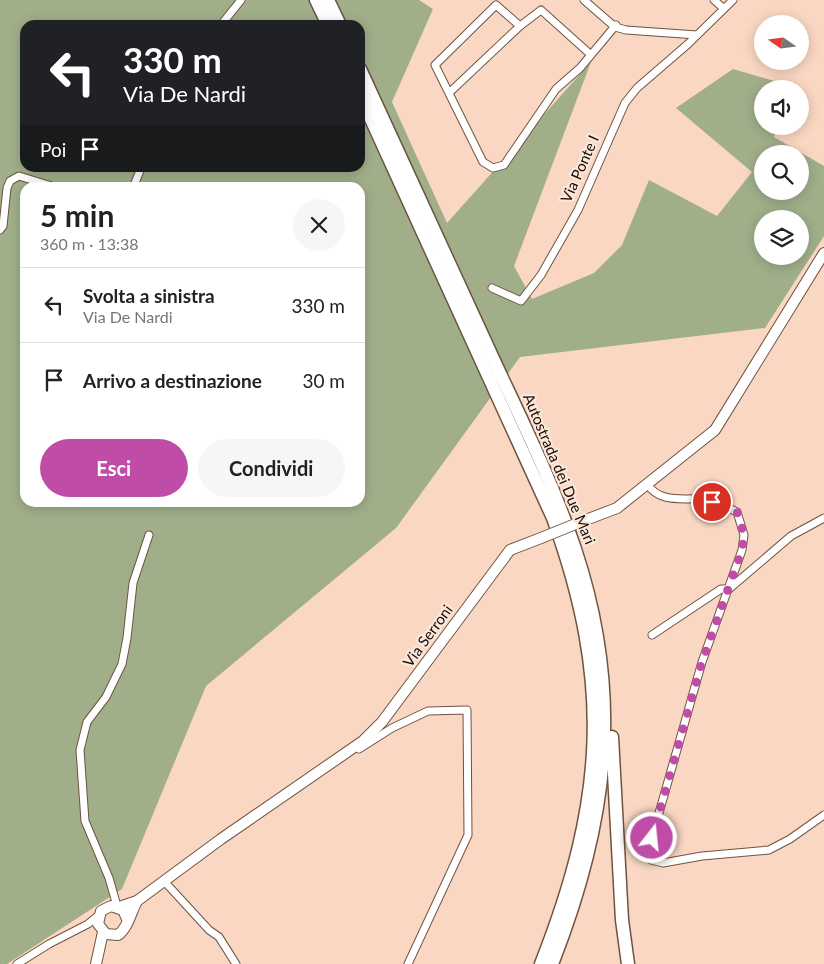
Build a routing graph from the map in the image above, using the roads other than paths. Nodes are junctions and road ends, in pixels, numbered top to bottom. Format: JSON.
{"nodes":[{"id":1,"x":241,"y":0,"type":"edge"},
{"id":2,"x":316,"y":0,"type":"edge"},
{"id":3,"x":328,"y":0,"type":"edge"},
{"id":4,"x":584,"y":0,"type":"edge"},
{"id":5,"x":714,"y":0,"type":"edge"},
{"id":6,"x":733,"y":0,"type":"edge"},
{"id":7,"x":722,"y":8,"type":"junction"},
{"id":8,"x":224,"y":20,"type":"edge"},
{"id":9,"x":326,"y":20,"type":"edge"},
{"id":10,"x":338,"y":20,"type":"edge"},
{"id":11,"x":520,"y":26,"type":"junction"},
{"id":12,"x":616,"y":26,"type":"junction"},
{"id":13,"x":697,"y":35,"type":"junction"},
{"id":14,"x":590,"y":54,"type":"junction"},
{"id":15,"x":365,"y":80,"type":"edge"},
{"id":16,"x":450,"y":92,"type":"junction"},
{"id":17,"x":365,"y":105,"type":"edge"},
{"id":18,"x":38,"y":182,"type":"edge"},
{"id":19,"x":0,"y":230,"type":"edge"},
{"id":20,"x":824,"y":253,"type":"edge"},
{"id":21,"x":492,"y":288,"type":"dead end"},
{"id":22,"x":475,"y":332,"type":"junction"},
{"id":23,"x":647,"y":484,"type":"junction"},
{"id":24,"x":563,"y":515,"type":"junction"},
{"id":25,"x":824,"y":518,"type":"edge"},
{"id":26,"x":149,"y":535,"type":"dead end"},
{"id":27,"x":729,"y":589,"type":"junction"},
{"id":28,"x":652,"y":634,"type":"dead end"},
{"id":29,"x":367,"y":742,"type":"junction"},
{"id":30,"x":824,"y":815,"type":"edge"},
{"id":31,"x":583,"y":831,"type":"junction"},
{"id":32,"x":164,"y":881,"type":"junction"},
{"id":33,"x":137,"y":901,"type":"junction"},
{"id":34,"x":114,"y":904,"type":"junction"},
{"id":35,"x":99,"y":915,"type":"junction"},
{"id":36,"x":128,"y":919,"type":"junction"},
{"id":37,"x":88,"y":924,"type":"junction"},
{"id":38,"x":101,"y":930,"type":"junction"},
{"id":39,"x":114,"y":936,"type":"junction"},
{"id":40,"x":100,"y":950,"type":"junction"},
{"id":41,"x":17,"y":964,"type":"edge"},
{"id":42,"x":96,"y":964,"type":"edge"},
{"id":43,"x":236,"y":964,"type":"edge"},
{"id":44,"x":408,"y":964,"type":"edge"},
{"id":45,"x":535,"y":964,"type":"edge"},
{"id":46,"x":541,"y":964,"type":"edge"},
{"id":47,"x":552,"y":964,"type":"edge"},
{"id":48,"x":628,"y":964,"type":"edge"}],
"edges":[{"from":1,"to":8,"type":"street"},
{"from":2,"to":9,"type":"highway"},
{"from":3,"to":10,"type":"highway"},
{"from":4,"to":12,"type":"street"},
{"from":5,"to":7,"type":"street"},
{"from":6,"to":7,"type":"street","name":"Via Ponte I"},
{"from":7,"to":13,"type":"street","name":"Via Ponte I"},
{"from":11,"to":14,"type":"street"},
{"from":11,"to":16,"type":"street"},
{"from":11,"to":16,"type":"street"},
{"from":12,"to":13,"type":"street"},
{"from":12,"to":14,"type":"street"},
{"from":13,"to":21,"type":"street","name":"Via Ponte I"},
{"from":14,"to":16,"type":"street"},
{"from":15,"to":22,"type":"highway","name":"Autostrada dei Due Mari"},
{"from":17,"to":22,"type":"highway","name":"Autostrada dei Due Mari"},
{"from":18,"to":19,"type":"street"},
{"from":20,"to":23,"type":"main road","name":"Via Serroni"},
{"from":22,"to":24,"type":"highway","name":"Autostrada dei Due Mari"},
{"from":22,"to":31,"type":"highway","name":"Autostrada dei Due Mari"},
{"from":23,"to":27,"type":"street"},
{"from":23,"to":29,"type":"main road","name":"Via Serroni","bridge":true},
{"from":24,"to":47,"type":"highway","name":"Autostrada dei Due Mari"},
{"from":24,"to":48,"type":"highway"},
{"from":25,"to":27,"type":"street"},
{"from":26,"to":34,"type":"street"},
{"from":27,"to":28,"type":"street"},
{"from":27,"to":30,"type":"street"},
{"from":29,"to":32,"type":"main road","name":"Via Serroni"},
{"from":29,"to":44,"type":"street"},
{"from":31,"to":45,"type":"highway"},
{"from":31,"to":46,"type":"highway","name":"Autostrada dei Due Mari"},
{"from":32,"to":33,"type":"main road","name":"Via Serroni"},
{"from":32,"to":43,"type":"street"},
{"from":33,"to":34,"type":"main road","name":"Via Serroni"},
{"from":33,"to":36,"type":"main road","name":"Via Serroni"},
{"from":34,"to":35,"type":"main road","name":"Via Serroni"},
{"from":34,"to":36,"type":"main road"},
{"from":35,"to":37,"type":"street"},
{"from":35,"to":38,"type":"main road","name":"Via Serroni"},
{"from":36,"to":39,"type":"main road","name":"Via Serroni"},
{"from":37,"to":38,"type":"street"},
{"from":37,"to":41,"type":"street"},
{"from":38,"to":39,"type":"main road"},
{"from":38,"to":40,"type":"main road","name":"Via Serroni"},
{"from":39,"to":40,"type":"main road","name":"Via Serroni"},
{"from":40,"to":42,"type":"main road","name":"Via Serroni"}]}
